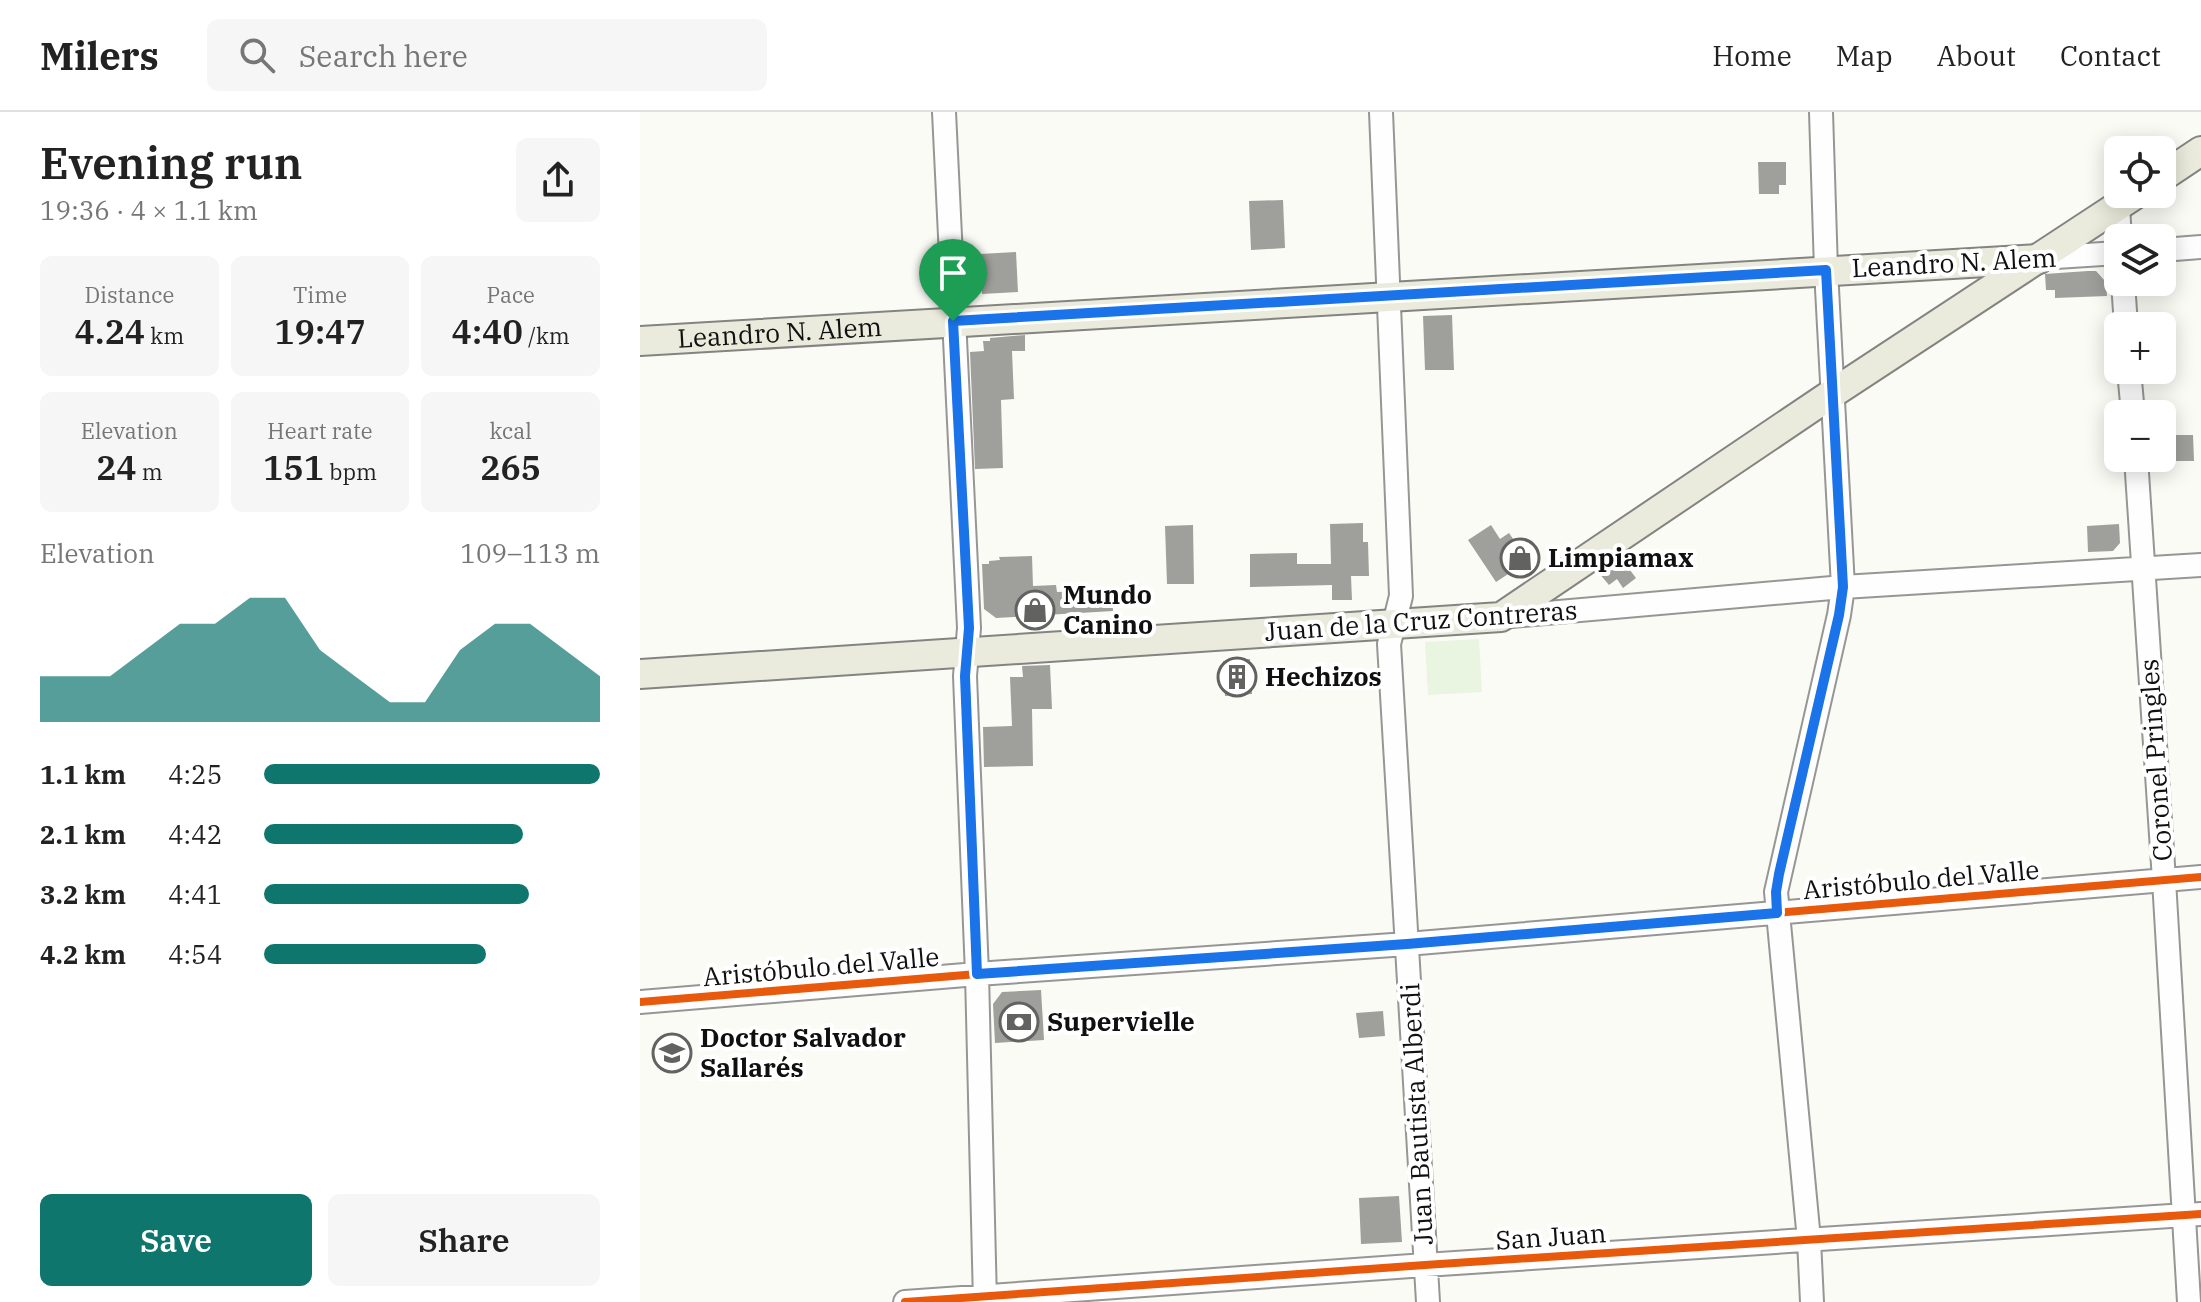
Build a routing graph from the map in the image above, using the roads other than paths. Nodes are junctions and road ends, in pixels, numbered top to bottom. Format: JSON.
{"nodes":[{"id":1,"x":944,"y":112,"type":"edge"},
{"id":2,"x":1381,"y":112,"type":"edge"},
{"id":3,"x":1821,"y":112,"type":"edge"},
{"id":4,"x":2201,"y":151,"type":"edge"},
{"id":5,"x":2176,"y":168,"type":"edge"},
{"id":6,"x":2115,"y":208,"type":"edge"},
{"id":7,"x":2201,"y":247,"type":"edge"},
{"id":8,"x":2176,"y":249,"type":"edge"},
{"id":9,"x":2104,"y":254,"type":"edge"},
{"id":10,"x":2040,"y":258,"type":"junction"},
{"id":11,"x":1826,"y":270,"type":"junction"},
{"id":12,"x":1388,"y":296,"type":"junction"},
{"id":13,"x":953,"y":321,"type":"junction"},
{"id":14,"x":640,"y":341,"type":"edge"},
{"id":15,"x":1833,"y":393,"type":"junction"},
{"id":16,"x":2137,"y":472,"type":"edge"},
{"id":17,"x":2201,"y":565,"type":"edge"},
{"id":18,"x":2144,"y":569,"type":"junction"},
{"id":19,"x":1843,"y":587,"type":"junction"},
{"id":20,"x":1501,"y":617,"type":"junction"},
{"id":21,"x":1394,"y":624,"type":"junction"},
{"id":22,"x":967,"y":652,"type":"junction"},
{"id":23,"x":640,"y":674,"type":"edge"},
{"id":24,"x":2201,"y":877,"type":"edge"},
{"id":25,"x":2164,"y":880,"type":"junction"},
{"id":26,"x":1777,"y":913,"type":"junction"},
{"id":27,"x":1407,"y":944,"type":"junction"},
{"id":28,"x":977,"y":974,"type":"junction"},
{"id":29,"x":640,"y":1002,"type":"edge"},
{"id":30,"x":2193,"y":1214,"type":"edge"},
{"id":31,"x":1809,"y":1240,"type":"junction"},
{"id":32,"x":1425,"y":1265,"type":"junction"},
{"id":33,"x":985,"y":1299,"type":"edge"},
{"id":34,"x":905,"y":1302,"type":"edge"},
{"id":35,"x":1428,"y":1302,"type":"edge"},
{"id":36,"x":1812,"y":1302,"type":"edge"},
{"id":37,"x":2189,"y":1302,"type":"edge"}],
"edges":[{"from":1,"to":13,"type":"street"},
{"from":2,"to":12,"type":"street","name":"Juan Bautista Alberdi"},
{"from":3,"to":11,"type":"street"},
{"from":4,"to":5,"type":"main road"},
{"from":6,"to":10,"type":"main road"},
{"from":7,"to":8,"type":"street"},
{"from":9,"to":10,"type":"street","name":"Leandro N. Alem"},
{"from":10,"to":11,"type":"main road","name":"Leandro N. Alem"},
{"from":10,"to":15,"type":"main road"},
{"from":11,"to":12,"type":"main road","name":"Leandro N. Alem"},
{"from":11,"to":15,"type":"street"},
{"from":12,"to":13,"type":"main road","name":"Leandro N. Alem"},
{"from":12,"to":21,"type":"street","name":"Juan Bautista Alberdi"},
{"from":13,"to":14,"type":"main road","name":"Leandro N. Alem"},
{"from":13,"to":22,"type":"street"},
{"from":15,"to":19,"type":"street"},
{"from":15,"to":20,"type":"main road"},
{"from":16,"to":18,"type":"street","name":"Coronel Pringles"},
{"from":17,"to":18,"type":"street","name":"Juan de la Cruz Contreras"},
{"from":18,"to":19,"type":"street","name":"Juan de la Cruz Contreras"},
{"from":18,"to":25,"type":"street","name":"Coronel Pringles"},
{"from":19,"to":20,"type":"street","name":"Juan de la Cruz Contreras"},
{"from":19,"to":26,"type":"street"},
{"from":20,"to":21,"type":"main road","name":"Juan de la Cruz Contreras"},
{"from":21,"to":22,"type":"main road","name":"Juan de la Cruz Contreras"},
{"from":21,"to":27,"type":"street","name":"Juan Bautista Alberdi"},
{"from":22,"to":23,"type":"main road","name":"Juan de la Cruz Contreras"},
{"from":22,"to":28,"type":"street"},
{"from":24,"to":25,"type":"street","name":"Aristóbulo del Valle"},
{"from":25,"to":26,"type":"street","name":"Aristóbulo del Valle"},
{"from":25,"to":30,"type":"street","name":"Coronel Pringles"},
{"from":26,"to":27,"type":"street","name":"Aristóbulo del Valle"},
{"from":26,"to":31,"type":"street"},
{"from":27,"to":28,"type":"street","name":"Aristóbulo del Valle"},
{"from":27,"to":32,"type":"street","name":"Juan Bautista Alberdi"},
{"from":28,"to":29,"type":"street","name":"Aristóbulo del Valle"},
{"from":28,"to":33,"type":"street"},
{"from":30,"to":31,"type":"street","name":"San Juan"},
{"from":30,"to":37,"type":"street","name":"Coronel Pringles"},
{"from":31,"to":32,"type":"street","name":"San Juan"},
{"from":31,"to":36,"type":"street"},
{"from":32,"to":33,"type":"street","name":"San Juan"},
{"from":32,"to":35,"type":"street","name":"Juan Bautista Alberdi"},
{"from":33,"to":34,"type":"street","name":"San Juan"}]}
